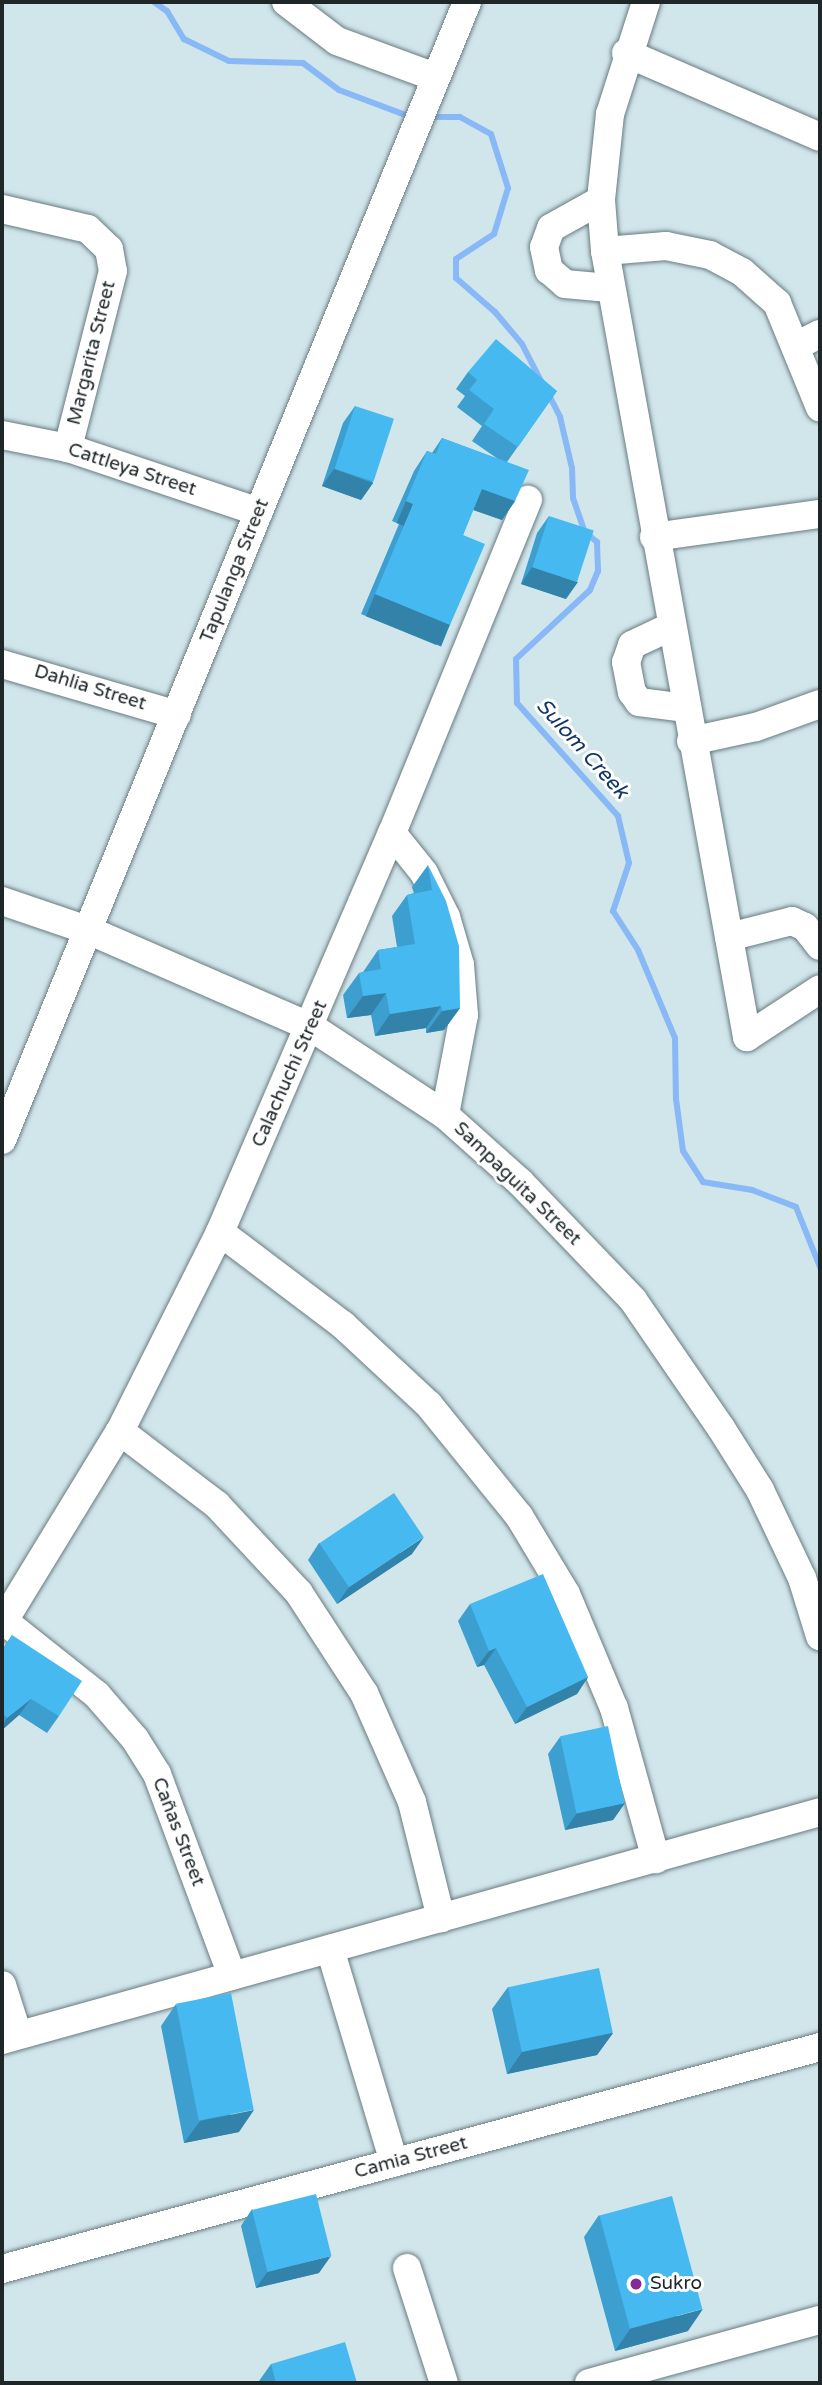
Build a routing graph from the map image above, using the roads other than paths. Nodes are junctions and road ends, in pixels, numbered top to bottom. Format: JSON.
{"nodes":[{"id":1,"x":286,"y":2,"type":"edge"},
{"id":2,"x":467,"y":2,"type":"edge"},
{"id":3,"x":646,"y":2,"type":"edge"},
{"id":4,"x":626,"y":53,"type":"junction"},
{"id":5,"x":435,"y":77,"type":"junction"},
{"id":6,"x":820,"y":137,"type":"edge"},
{"id":7,"x":601,"y":200,"type":"junction"},
{"id":8,"x":2,"y":209,"type":"edge"},
{"id":9,"x":605,"y":251,"type":"junction"},
{"id":10,"x":609,"y":288,"type":"junction"},
{"id":11,"x":808,"y":340,"type":"edge"},
{"id":12,"x":820,"y":408,"type":"edge"},
{"id":13,"x":2,"y":435,"type":"edge"},
{"id":14,"x":68,"y":448,"type":"junction"},
{"id":15,"x":528,"y":500,"type":"dead end"},
{"id":16,"x":260,"y":512,"type":"junction"},
{"id":17,"x":820,"y":514,"type":"edge"},
{"id":18,"x":654,"y":537,"type":"junction"},
{"id":19,"x":670,"y":627,"type":"junction"},
{"id":20,"x":2,"y":664,"type":"edge"},
{"id":21,"x":820,"y":704,"type":"edge"},
{"id":22,"x":685,"y":708,"type":"junction"},
{"id":23,"x":177,"y":715,"type":"junction"},
{"id":24,"x":691,"y":741,"type":"junction"},
{"id":25,"x":392,"y":833,"type":"junction"},
{"id":26,"x":2,"y":901,"type":"edge"},
{"id":27,"x":90,"y":931,"type":"junction"},
{"id":28,"x":729,"y":937,"type":"junction"},
{"id":29,"x":820,"y":946,"type":"edge"},
{"id":30,"x":820,"y":989,"type":"edge"},
{"id":31,"x":311,"y":1027,"type":"junction"},
{"id":32,"x":445,"y":1115,"type":"junction"},
{"id":33,"x":2,"y":1140,"type":"edge"},
{"id":34,"x":220,"y":1232,"type":"junction"},
{"id":35,"x":120,"y":1431,"type":"junction"},
{"id":36,"x":3,"y":1623,"type":"edge"},
{"id":37,"x":820,"y":1636,"type":"edge"},
{"id":38,"x":820,"y":1812,"type":"edge"},
{"id":39,"x":656,"y":1859,"type":"junction"},
{"id":40,"x":441,"y":1918,"type":"junction"},
{"id":41,"x":330,"y":1949,"type":"junction"},
{"id":42,"x":232,"y":1976,"type":"junction"},
{"id":43,"x":2,"y":1985,"type":"edge"},
{"id":44,"x":10,"y":2037,"type":"edge"},
{"id":45,"x":820,"y":2047,"type":"edge"},
{"id":46,"x":394,"y":2163,"type":"junction"},
{"id":47,"x":407,"y":2268,"type":"dead end"},
{"id":48,"x":2,"y":2269,"type":"edge"},
{"id":49,"x":820,"y":2320,"type":"edge"},
{"id":50,"x":444,"y":2383,"type":"edge"},
{"id":51,"x":589,"y":2383,"type":"edge"}],
"edges":[{"from":1,"to":5,"type":"street"},
{"from":2,"to":5,"type":"street","name":"Tapulanga Street"},
{"from":3,"to":4,"type":"street"},
{"from":4,"to":6,"type":"street"},
{"from":4,"to":7,"type":"street"},
{"from":5,"to":16,"type":"street","name":"Tapulanga Street"},
{"from":7,"to":9,"type":"street"},
{"from":7,"to":10,"type":"street"},
{"from":8,"to":14,"type":"street","name":"Margarita Street"},
{"from":9,"to":10,"type":"street"},
{"from":9,"to":11,"type":"street"},
{"from":10,"to":18,"type":"street"},
{"from":11,"to":12,"type":"street"},
{"from":13,"to":14,"type":"street","name":"Cattleya Street"},
{"from":14,"to":16,"type":"street","name":"Cattleya Street"},
{"from":15,"to":25,"type":"street","name":"Calachuchi Street"},
{"from":16,"to":23,"type":"street","name":"Tapulanga Street"},
{"from":17,"to":18,"type":"street"},
{"from":18,"to":19,"type":"street"},
{"from":19,"to":22,"type":"street"},
{"from":19,"to":22,"type":"street"},
{"from":20,"to":23,"type":"street","name":"Dahlia Street"},
{"from":21,"to":24,"type":"street"},
{"from":22,"to":24,"type":"street"},
{"from":23,"to":27,"type":"street","name":"Tapulanga Street"},
{"from":24,"to":28,"type":"street"},
{"from":25,"to":31,"type":"street","name":"Calachuchi Street"},
{"from":25,"to":32,"type":"street"},
{"from":26,"to":27,"type":"street","name":"Sampaguita Street"},
{"from":27,"to":31,"type":"street","name":"Sampaguita Street"},
{"from":27,"to":33,"type":"street","name":"Tapulanga Street"},
{"from":28,"to":29,"type":"street"},
{"from":28,"to":30,"type":"street"},
{"from":31,"to":32,"type":"street","name":"Sampaguita Street"},
{"from":31,"to":34,"type":"street","name":"Calachuchi Street"},
{"from":32,"to":37,"type":"street","name":"Sampaguita Street"},
{"from":34,"to":35,"type":"street","name":"Calachuchi Street"},
{"from":34,"to":39,"type":"street"},
{"from":35,"to":36,"type":"street","name":"Calachuchi Street"},
{"from":35,"to":40,"type":"street"},
{"from":36,"to":42,"type":"street","name":"Cañas Street"},
{"from":38,"to":39,"type":"street"},
{"from":39,"to":40,"type":"street"},
{"from":40,"to":41,"type":"street"},
{"from":41,"to":42,"type":"street"},
{"from":41,"to":46,"type":"street"},
{"from":42,"to":44,"type":"street"},
{"from":43,"to":44,"type":"street"},
{"from":45,"to":46,"type":"street","name":"Camia Street"},
{"from":46,"to":48,"type":"street","name":"Camia Street"},
{"from":47,"to":50,"type":"street"},
{"from":49,"to":51,"type":"street"}]}
